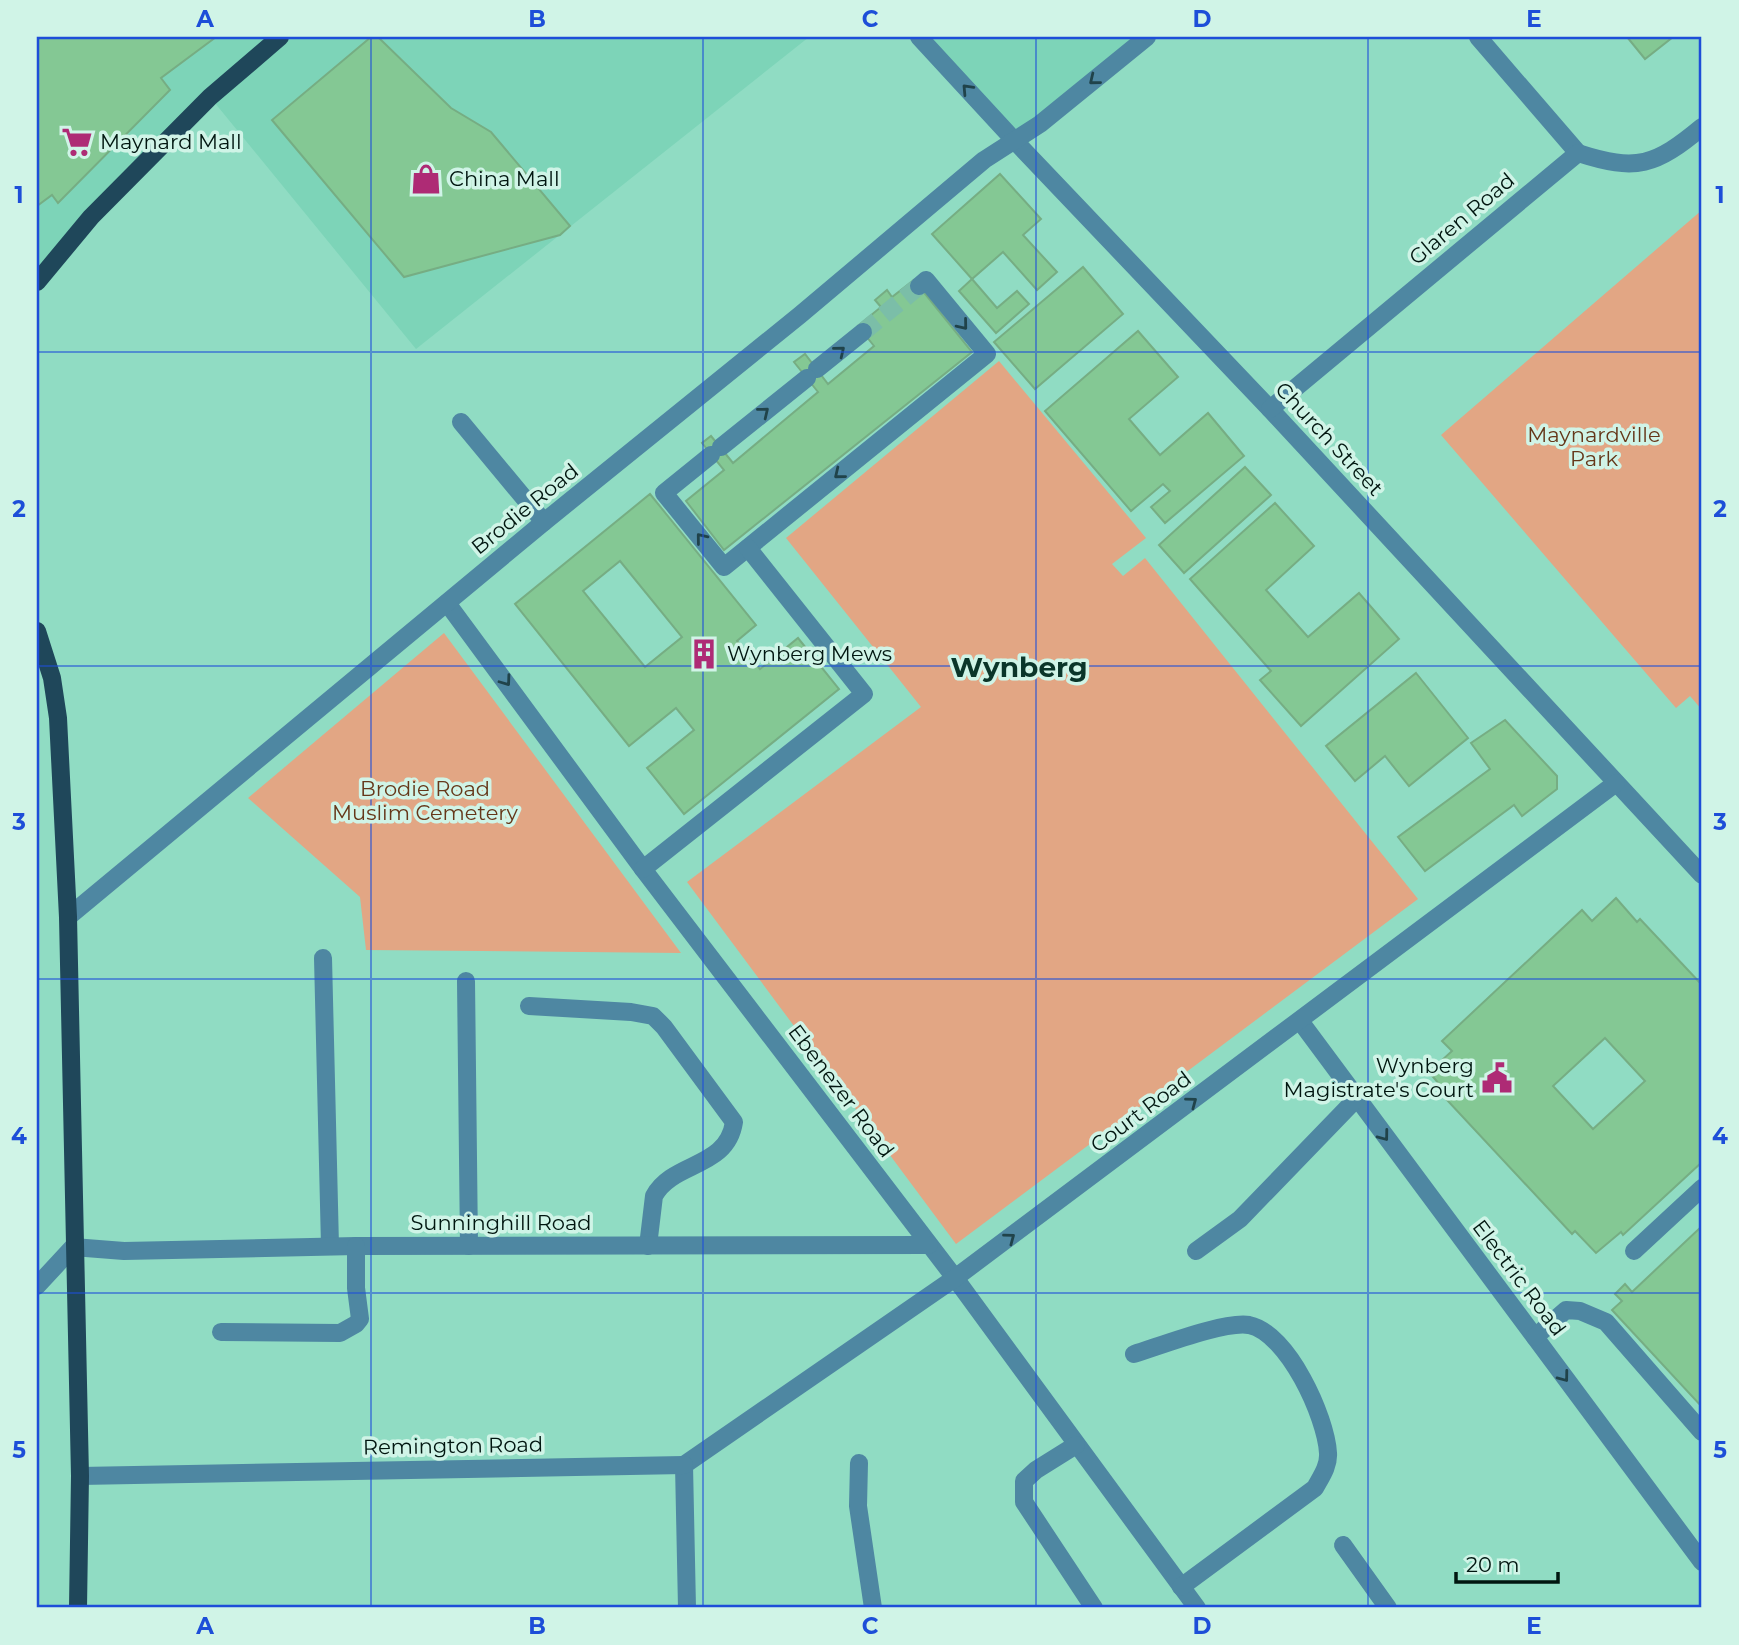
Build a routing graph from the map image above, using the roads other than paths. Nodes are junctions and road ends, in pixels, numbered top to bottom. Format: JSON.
{"nodes":[{"id":1,"x":280,"y":37,"type":"edge"},
{"id":2,"x":919,"y":37,"type":"edge"},
{"id":3,"x":1147,"y":37,"type":"edge"},
{"id":4,"x":1478,"y":37,"type":"edge"},
{"id":5,"x":1126,"y":43,"type":"edge"},
{"id":6,"x":1702,"y":127,"type":"edge"},
{"id":7,"x":1013,"y":139,"type":"junction"},
{"id":8,"x":1578,"y":153,"type":"junction"},
{"id":9,"x":37,"y":282,"type":"edge"},
{"id":10,"x":919,"y":286,"type":"dead end"},
{"id":11,"x":863,"y":332,"type":"tunnel mouth"},
{"id":12,"x":1270,"y":409,"type":"junction"},
{"id":13,"x":461,"y":422,"type":"dead end"},
{"id":14,"x":544,"y":523,"type":"junction"},
{"id":15,"x":748,"y":548,"type":"junction"},
{"id":16,"x":447,"y":603,"type":"junction"},
{"id":17,"x":37,"y":631,"type":"edge"},
{"id":18,"x":1616,"y":783,"type":"junction"},
{"id":19,"x":643,"y":869,"type":"junction"},
{"id":20,"x":1702,"y":875,"type":"edge"},
{"id":21,"x":68,"y":917,"type":"junction"},
{"id":22,"x":323,"y":958,"type":"dead end"},
{"id":23,"x":466,"y":981,"type":"dead end"},
{"id":24,"x":529,"y":1006,"type":"dead end"},
{"id":25,"x":1300,"y":1021,"type":"junction"},
{"id":26,"x":1356,"y":1100,"type":"junction"},
{"id":27,"x":1702,"y":1188,"type":"edge"},
{"id":28,"x":929,"y":1245,"type":"junction"},
{"id":29,"x":356,"y":1246,"type":"junction"},
{"id":30,"x":469,"y":1246,"type":"junction"},
{"id":31,"x":648,"y":1246,"type":"junction"},
{"id":32,"x":73,"y":1247,"type":"junction"},
{"id":33,"x":330,"y":1247,"type":"junction"},
{"id":34,"x":1196,"y":1251,"type":"dead end"},
{"id":35,"x":1634,"y":1251,"type":"dead end"},
{"id":36,"x":955,"y":1278,"type":"junction"},
{"id":37,"x":37,"y":1286,"type":"edge"},
{"id":38,"x":221,"y":1332,"type":"dead end"},
{"id":39,"x":1535,"y":1337,"type":"junction"},
{"id":40,"x":1134,"y":1354,"type":"dead end"},
{"id":41,"x":1702,"y":1432,"type":"edge"},
{"id":42,"x":1076,"y":1445,"type":"junction"},
{"id":43,"x":859,"y":1463,"type":"dead end"},
{"id":44,"x":684,"y":1465,"type":"junction"},
{"id":45,"x":80,"y":1476,"type":"junction"},
{"id":46,"x":1697,"y":1542,"type":"edge"},
{"id":47,"x":1343,"y":1545,"type":"dead end"},
{"id":48,"x":1702,"y":1562,"type":"edge"},
{"id":49,"x":1181,"y":1587,"type":"junction"},
{"id":50,"x":78,"y":1608,"type":"edge"},
{"id":51,"x":687,"y":1608,"type":"edge"},
{"id":52,"x":873,"y":1608,"type":"edge"},
{"id":53,"x":1094,"y":1608,"type":"edge"},
{"id":54,"x":1197,"y":1608,"type":"edge"},
{"id":55,"x":1388,"y":1608,"type":"edge"}],
"edges":[{"from":1,"to":9,"type":"main road"},
{"from":7,"to":2,"type":"street","name":"Church Street","one_way":true},
{"from":3,"to":5,"type":"street","name":"Brodie Road"},
{"from":4,"to":8,"type":"street"},
{"from":5,"to":7,"type":"street","name":"Brodie Road","one_way":true},
{"from":6,"to":8,"type":"street"},
{"from":7,"to":12,"type":"street","name":"Church Street"},
{"from":7,"to":14,"type":"street","name":"Brodie Road"},
{"from":8,"to":12,"type":"street","name":"Glaren Road"},
{"from":10,"to":15,"type":"street","one_way":true},
{"from":15,"to":11,"type":"street","one_way":true},
{"from":12,"to":18,"type":"street","name":"Church Street"},
{"from":13,"to":14,"type":"street"},
{"from":14,"to":16,"type":"street","name":"Brodie Road"},
{"from":15,"to":19,"type":"street"},
{"from":16,"to":19,"type":"street","name":"Ebenezer Road","one_way":true},
{"from":16,"to":21,"type":"street","name":"Brodie Road"},
{"from":17,"to":21,"type":"main road"},
{"from":18,"to":20,"type":"street","name":"Church Street"},
{"from":18,"to":25,"type":"street","name":"Court Road"},
{"from":19,"to":28,"type":"street","name":"Ebenezer Road"},
{"from":21,"to":32,"type":"main road"},
{"from":22,"to":33,"type":"street"},
{"from":23,"to":30,"type":"street"},
{"from":24,"to":31,"type":"street"},
{"from":25,"to":26,"type":"street","name":"Electric Road"},
{"from":36,"to":25,"type":"street","name":"Court Road","one_way":true},
{"from":26,"to":34,"type":"street"},
{"from":26,"to":39,"type":"street","name":"Electric Road","one_way":true},
{"from":27,"to":35,"type":"street"},
{"from":28,"to":31,"type":"street","name":"Sunninghill Road"},
{"from":28,"to":36,"type":"street","name":"Ebenezer Road"},
{"from":29,"to":30,"type":"street","name":"Sunninghill Road"},
{"from":29,"to":33,"type":"street","name":"Sunninghill Road"},
{"from":29,"to":38,"type":"street"},
{"from":30,"to":31,"type":"street","name":"Sunninghill Road"},
{"from":32,"to":33,"type":"street","name":"Sunninghill Road"},
{"from":32,"to":37,"type":"street"},
{"from":32,"to":45,"type":"main road"},
{"from":36,"to":42,"type":"street","name":"Ebenezer Road"},
{"from":36,"to":44,"type":"street","name":"Court Road"},
{"from":39,"to":41,"type":"street"},
{"from":39,"to":46,"type":"street","name":"Electric Road","one_way":true},
{"from":40,"to":49,"type":"street"},
{"from":42,"to":49,"type":"street","name":"Ebenezer Road"},
{"from":42,"to":53,"type":"street"},
{"from":43,"to":52,"type":"street"},
{"from":44,"to":45,"type":"street","name":"Remington Road"},
{"from":44,"to":51,"type":"street"},
{"from":45,"to":50,"type":"main road"},
{"from":46,"to":48,"type":"street","name":"Electric Road"},
{"from":47,"to":55,"type":"street"},
{"from":49,"to":54,"type":"street","name":"Ebenezer Road"}]}
